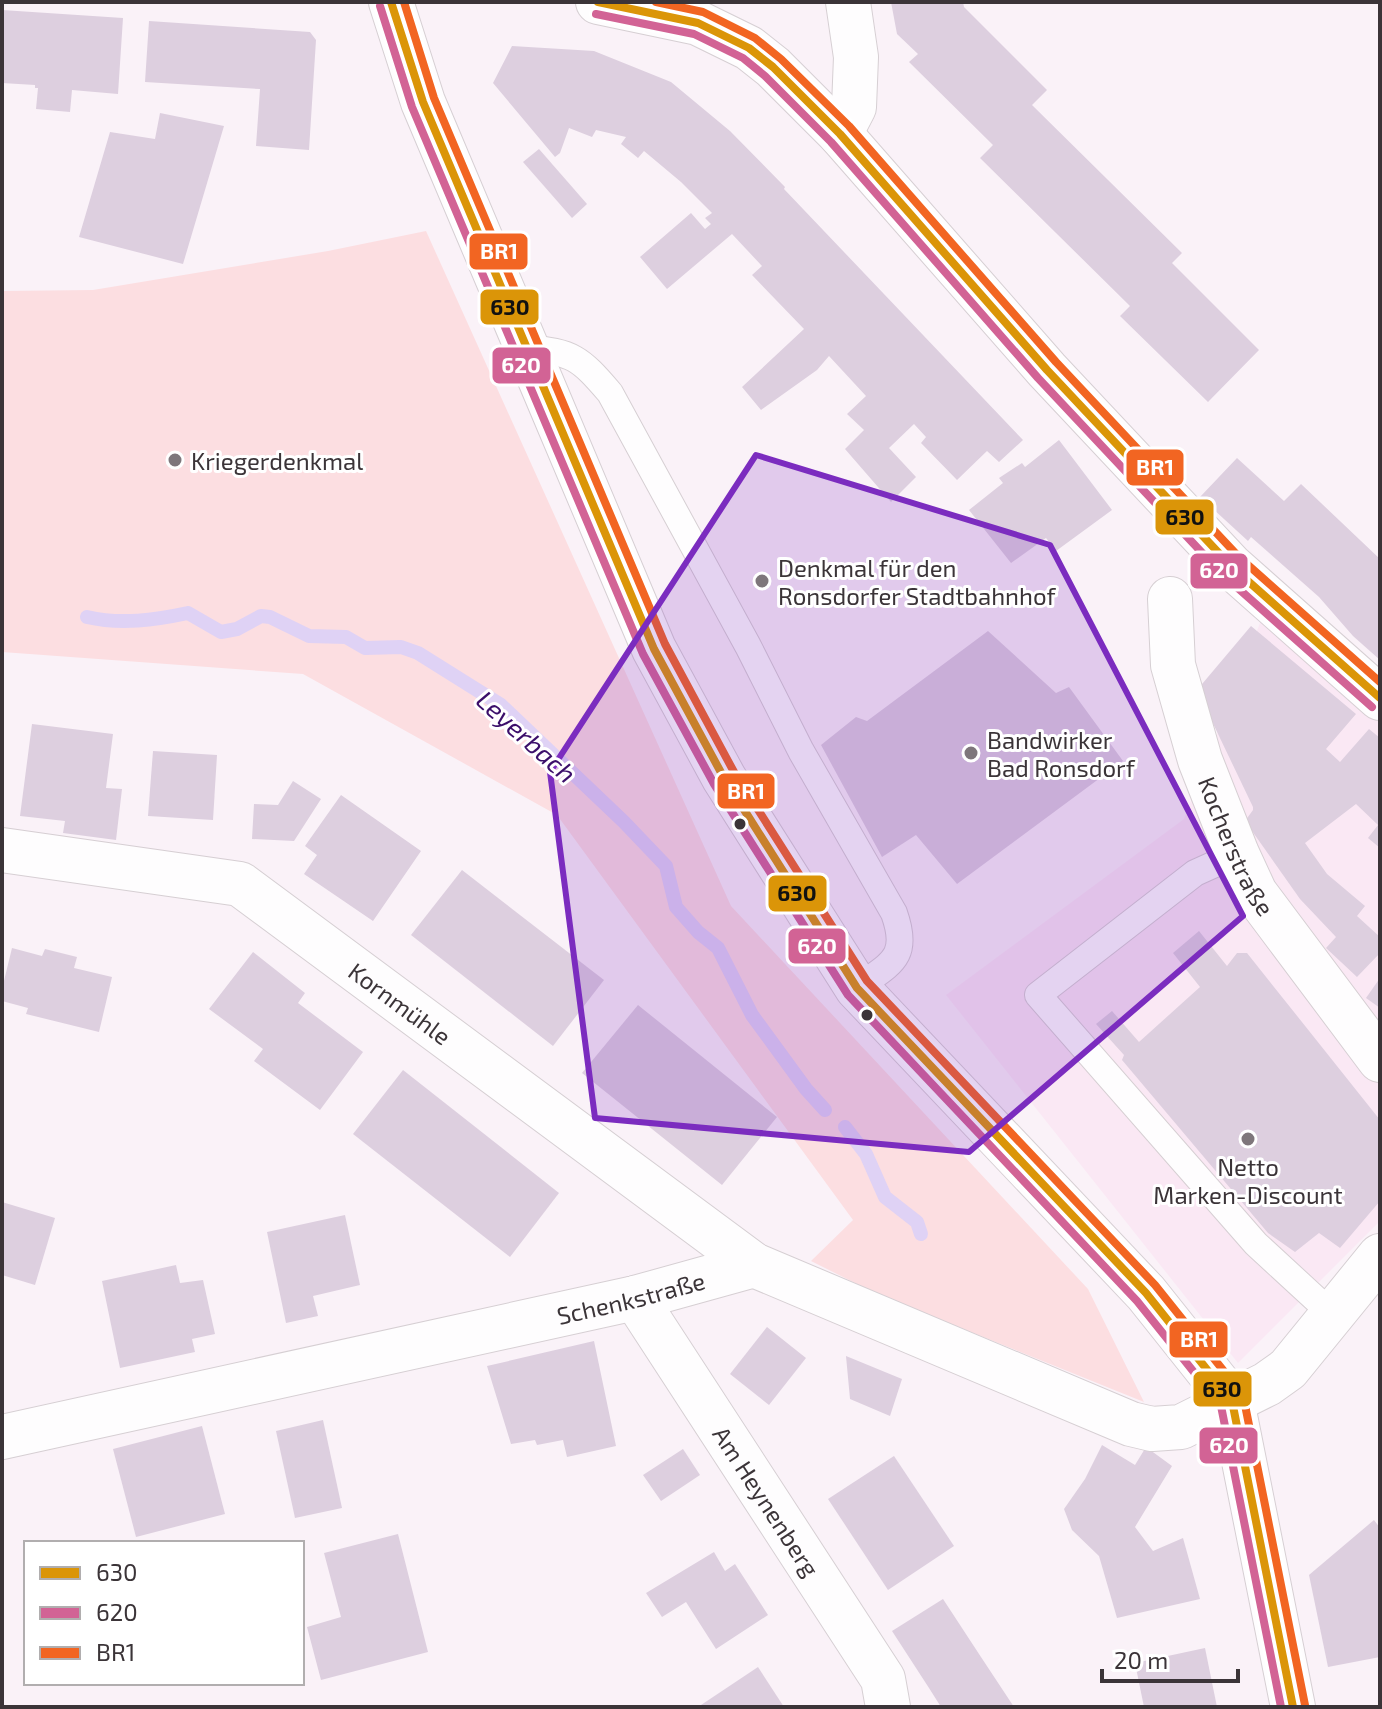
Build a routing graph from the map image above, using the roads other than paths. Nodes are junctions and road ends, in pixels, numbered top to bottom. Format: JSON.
{"nodes":[{"id":1,"x":391,"y":2,"type":"edge"},
{"id":2,"x":598,"y":2,"type":"edge"},
{"id":3,"x":848,"y":2,"type":"edge"},
{"id":4,"x":840,"y":134,"type":"junction"},
{"id":5,"x":526,"y":348,"type":"junction"},
{"id":6,"x":1170,"y":599,"type":"dead end"},
{"id":7,"x":1380,"y":698,"type":"edge"},
{"id":8,"x":2,"y":850,"type":"edge"},
{"id":9,"x":1237,"y":854,"type":"junction"},
{"id":10,"x":857,"y":988,"type":"junction"},
{"id":11,"x":1380,"y":1060,"type":"edge"},
{"id":12,"x":1380,"y":1256,"type":"edge"},
{"id":13,"x":754,"y":1265,"type":"junction"},
{"id":14,"x":635,"y":1298,"type":"junction"},
{"id":15,"x":1332,"y":1314,"type":"junction"},
{"id":16,"x":1232,"y":1401,"type":"junction"},
{"id":17,"x":2,"y":1437,"type":"edge"},
{"id":18,"x":888,"y":1707,"type":"edge"},
{"id":19,"x":1293,"y":1707,"type":"edge"}],
"edges":[{"from":1,"to":5,"type":"street"},
{"from":2,"to":4,"type":"street"},
{"from":3,"to":4,"type":"street"},
{"from":4,"to":7,"type":"street"},
{"from":5,"to":10,"type":"street"},
{"from":5,"to":10,"type":"lane"},
{"from":6,"to":9,"type":"street","name":"Kocherstraße"},
{"from":8,"to":13,"type":"street","name":"Kornmühle"},
{"from":9,"to":11,"type":"street","name":"Kocherstraße"},
{"from":9,"to":15,"type":"lane"},
{"from":10,"to":16,"type":"street"},
{"from":12,"to":15,"type":"street"},
{"from":13,"to":14,"type":"street","name":"Schenkstraße"},
{"from":13,"to":16,"type":"street"},
{"from":14,"to":17,"type":"street","name":"Schenkstraße"},
{"from":14,"to":18,"type":"street","name":"Am Heynenberg"},
{"from":15,"to":16,"type":"street"},
{"from":16,"to":19,"type":"street"}]}
